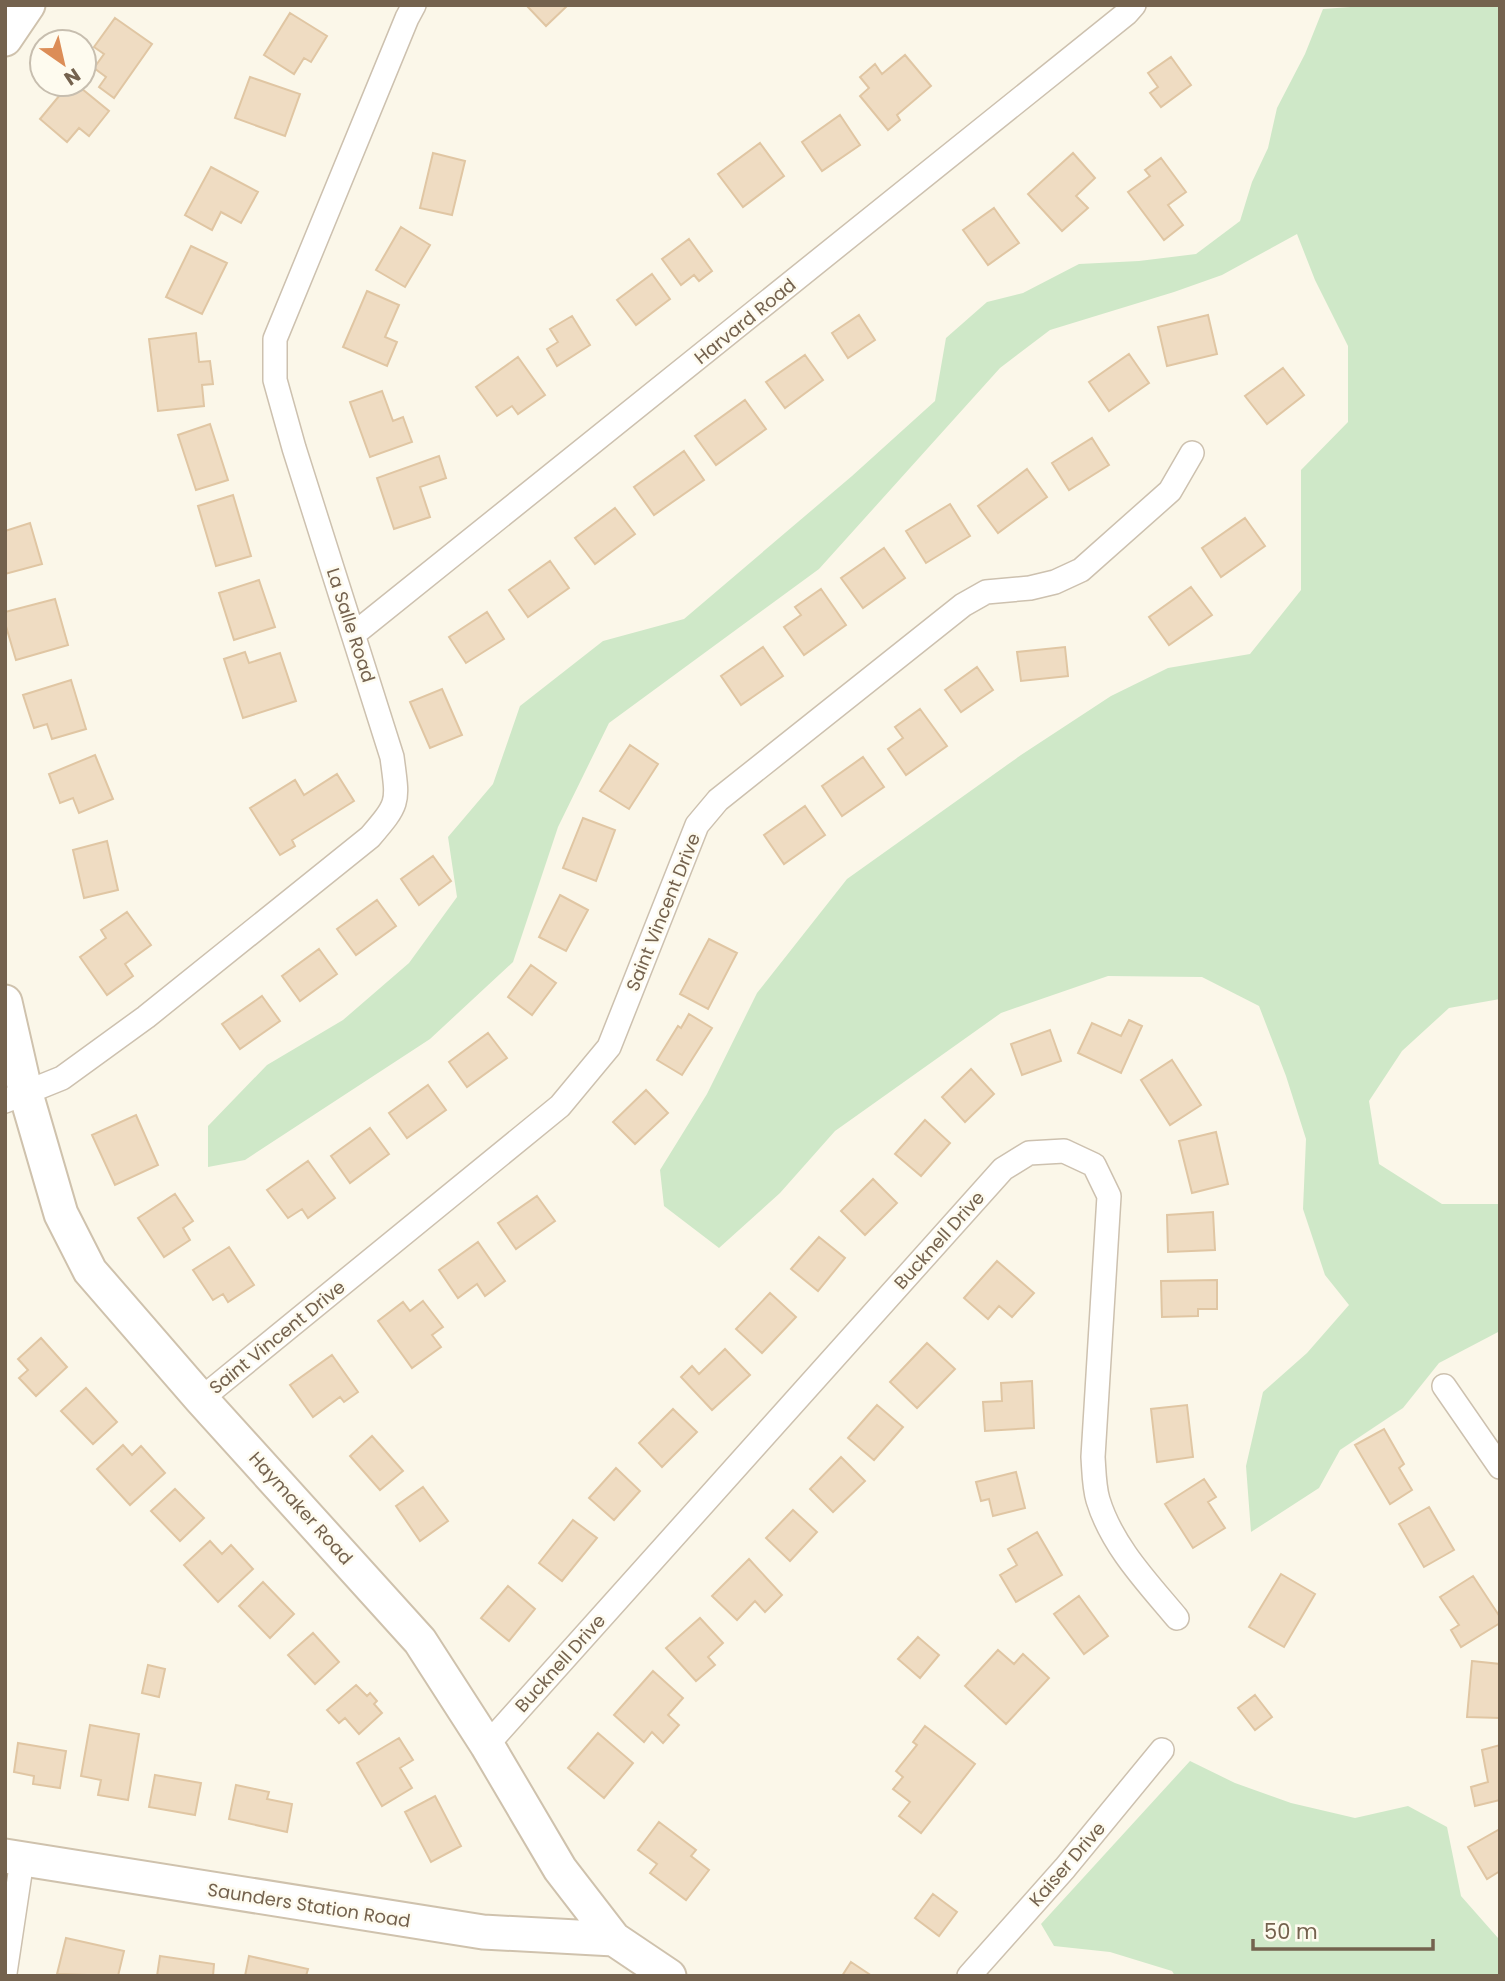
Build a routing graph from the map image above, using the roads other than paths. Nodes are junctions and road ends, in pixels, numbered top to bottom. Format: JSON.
{"nodes":[{"id":1,"x":28,"y":5,"type":"edge"},
{"id":2,"x":414,"y":5,"type":"edge"},
{"id":3,"x":1134,"y":5,"type":"edge"},
{"id":4,"x":5,"y":39,"type":"edge"},
{"id":5,"x":1192,"y":453,"type":"dead end"},
{"id":6,"x":354,"y":635,"type":"junction"},
{"id":7,"x":5,"y":1002,"type":"edge"},
{"id":8,"x":16,"y":1098,"type":"edge"},
{"id":9,"x":1444,"y":1386,"type":"dead end"},
{"id":10,"x":201,"y":1399,"type":"junction"},
{"id":11,"x":1500,"y":1466,"type":"edge"},
{"id":12,"x":1177,"y":1618,"type":"dead end"},
{"id":13,"x":487,"y":1745,"type":"junction"},
{"id":14,"x":1162,"y":1750,"type":"dead end"},
{"id":15,"x":14,"y":1858,"type":"edge"},
{"id":16,"x":614,"y":1939,"type":"junction"},
{"id":17,"x":5,"y":1973,"type":"edge"},
{"id":18,"x":669,"y":1976,"type":"edge"},
{"id":19,"x":969,"y":1976,"type":"edge"}],
"edges":[{"from":1,"to":4,"type":"main road"},
{"from":2,"to":6,"type":"street","name":"La Salle Road"},
{"from":3,"to":6,"type":"street","name":"Harvard Road"},
{"from":5,"to":10,"type":"street","name":"Saint Vincent Drive"},
{"from":6,"to":8,"type":"street","name":"La Salle Road"},
{"from":7,"to":8,"type":"main road","name":"Haymaker Road"},
{"from":8,"to":10,"type":"main road","name":"Haymaker Road"},
{"from":9,"to":11,"type":"street"},
{"from":10,"to":13,"type":"main road","name":"Haymaker Road"},
{"from":12,"to":13,"type":"street","name":"Bucknell Drive"},
{"from":13,"to":16,"type":"main road","name":"Haymaker Road"},
{"from":14,"to":19,"type":"street","name":"Kaiser Drive"},
{"from":15,"to":16,"type":"main road","name":"Saunders Station Road"},
{"from":15,"to":17,"type":"street"},
{"from":16,"to":18,"type":"main road","name":"Haymaker Road"}]}
